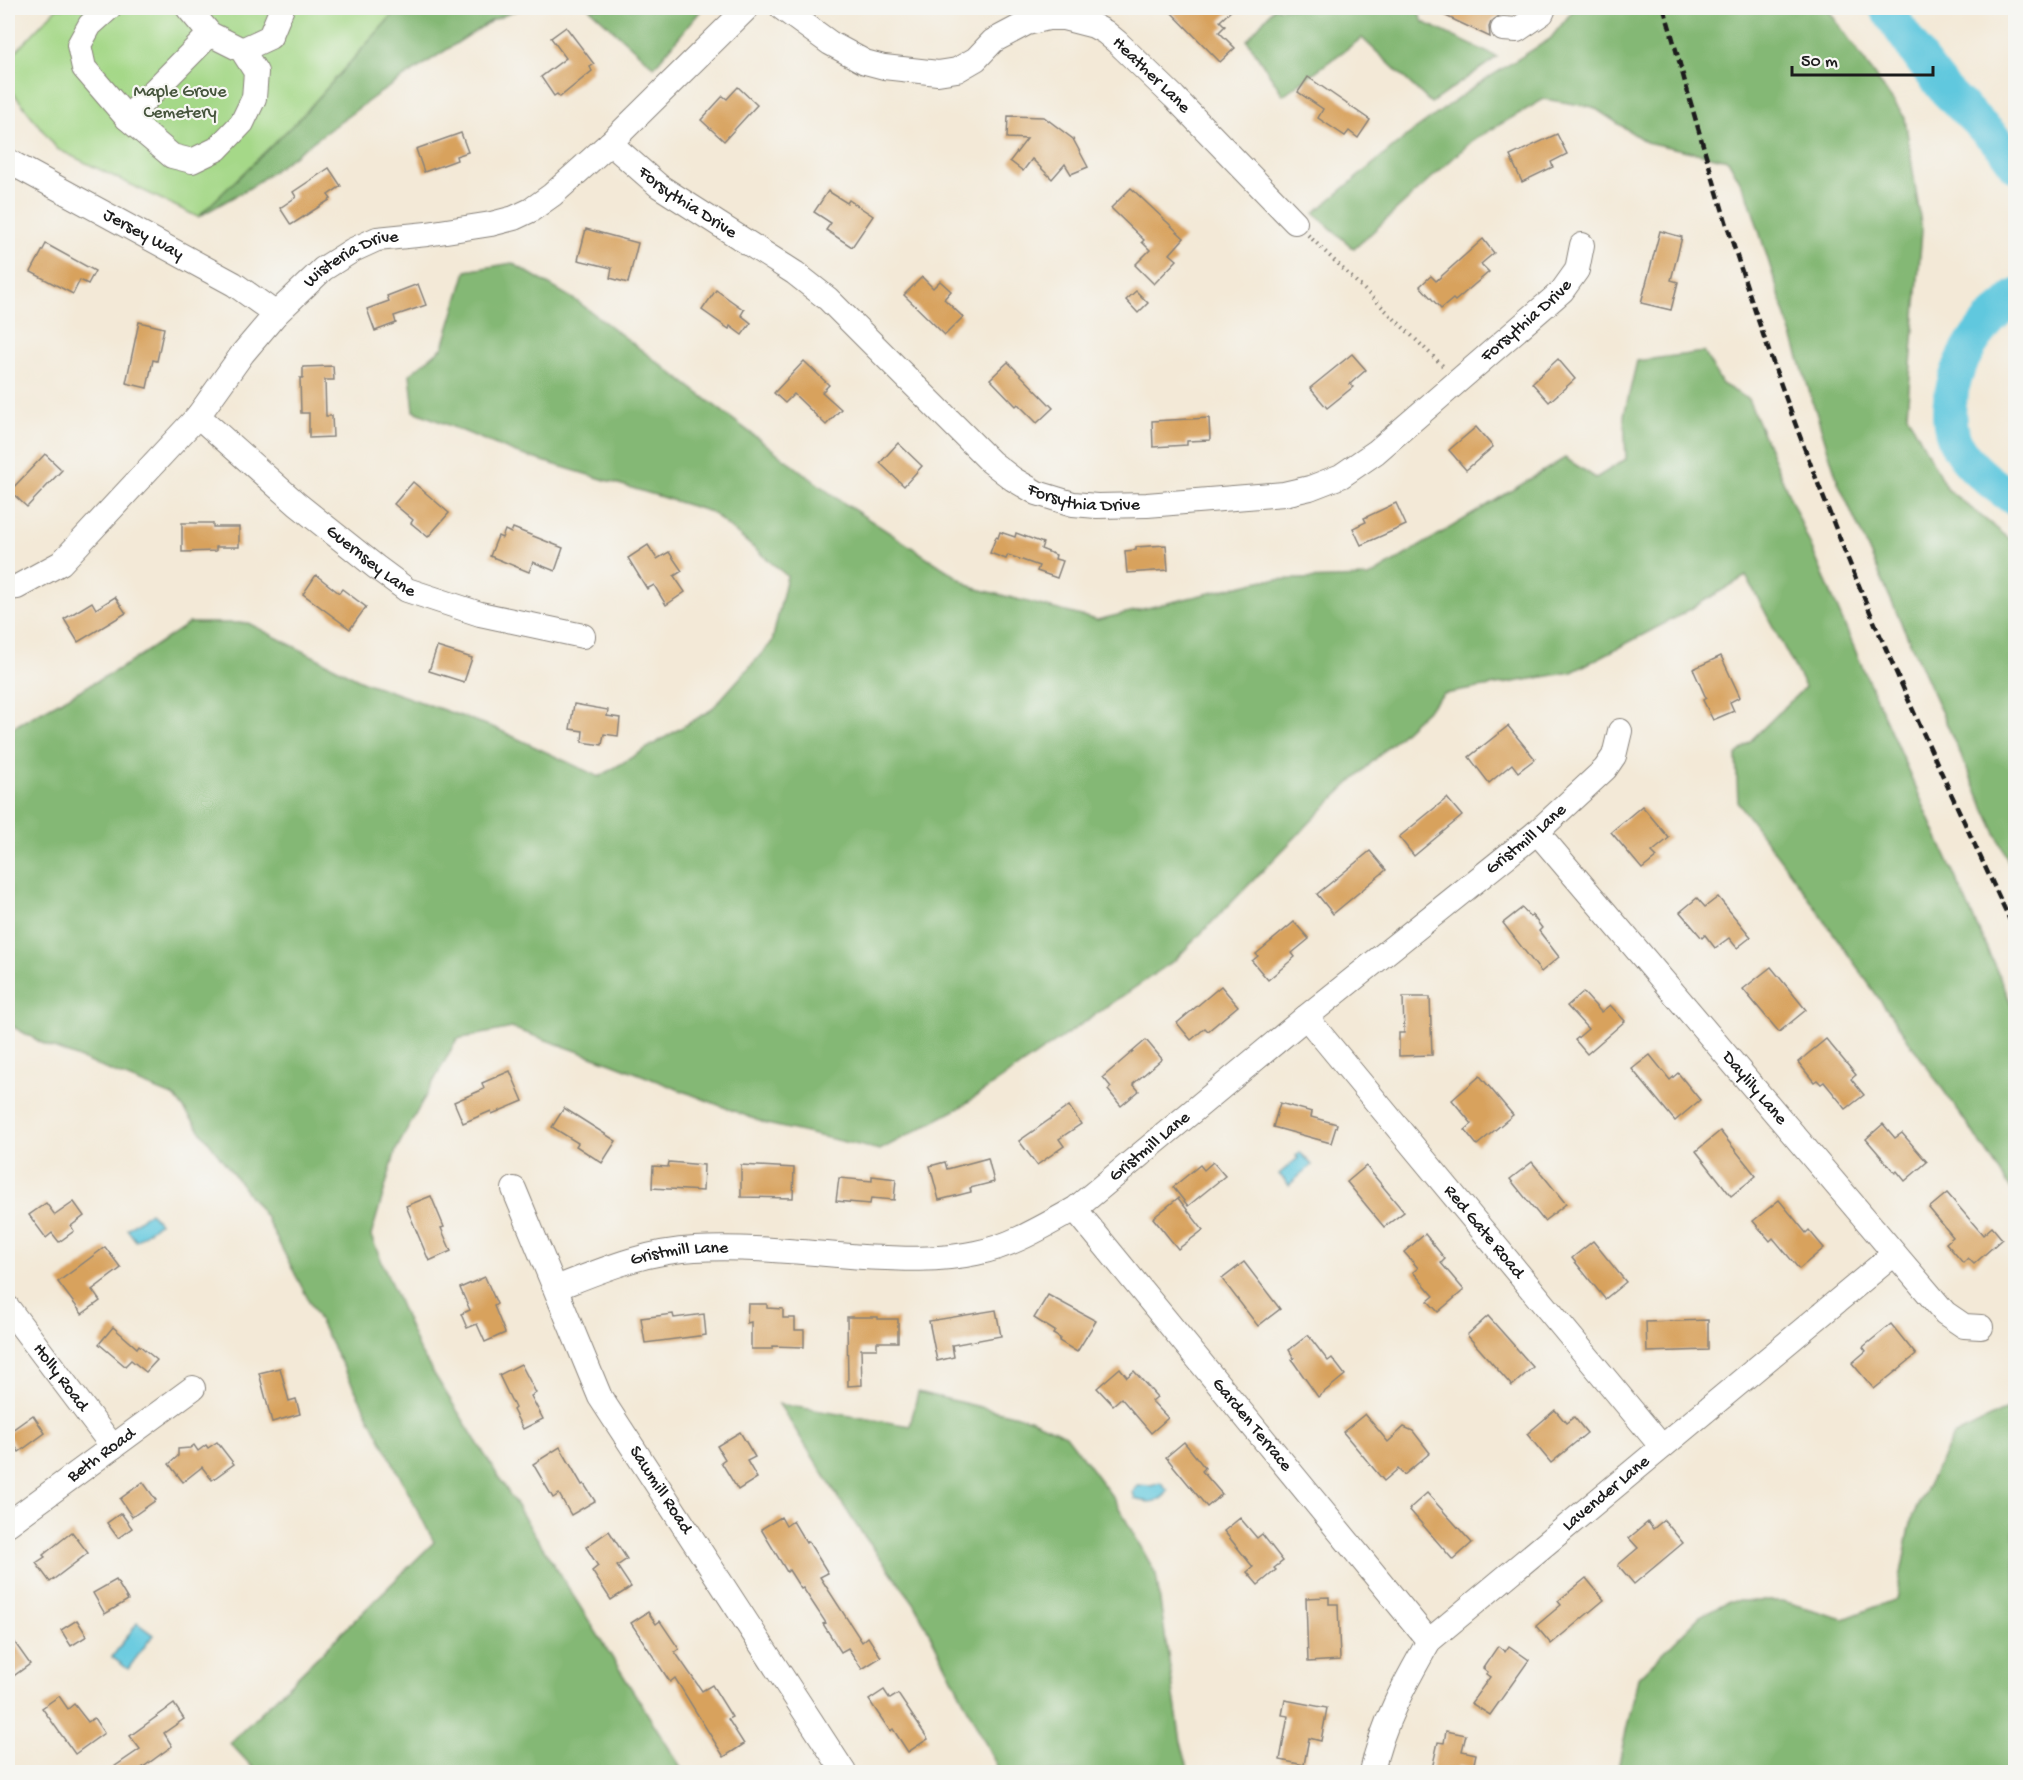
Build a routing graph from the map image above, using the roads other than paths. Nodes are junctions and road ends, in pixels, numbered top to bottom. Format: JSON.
{"nodes":[{"id":1,"x":109,"y":8,"type":"edge"},
{"id":2,"x":188,"y":8,"type":"edge"},
{"id":3,"x":282,"y":8,"type":"edge"},
{"id":4,"x":747,"y":8,"type":"edge"},
{"id":5,"x":782,"y":8,"type":"edge"},
{"id":6,"x":1544,"y":8,"type":"edge"},
{"id":7,"x":1503,"y":29,"type":"dead end"},
{"id":8,"x":210,"y":34,"type":"junction"},
{"id":9,"x":242,"y":50,"type":"junction"},
{"id":10,"x":127,"y":118,"type":"junction"},
{"id":11,"x":610,"y":143,"type":"junction"},
{"id":12,"x":8,"y":161,"type":"edge"},
{"id":13,"x":1295,"y":222,"type":"road end"},
{"id":14,"x":1582,"y":245,"type":"dead end"},
{"id":15,"x":276,"y":314,"type":"junction"},
{"id":16,"x":198,"y":416,"type":"junction"},
{"id":17,"x":8,"y":588,"type":"edge"},
{"id":18,"x":583,"y":636,"type":"dead end"},
{"id":19,"x":1620,"y":731,"type":"dead end"},
{"id":20,"x":1537,"y":832,"type":"junction"},
{"id":21,"x":1306,"y":1017,"type":"junction"},
{"id":22,"x":514,"y":1189,"type":"dead end"},
{"id":23,"x":1075,"y":1209,"type":"junction"},
{"id":24,"x":1894,"y":1254,"type":"junction"},
{"id":25,"x":556,"y":1288,"type":"junction"},
{"id":26,"x":8,"y":1308,"type":"edge"},
{"id":27,"x":1981,"y":1327,"type":"dead end"},
{"id":28,"x":193,"y":1388,"type":"dead end"},
{"id":29,"x":113,"y":1447,"type":"junction"},
{"id":30,"x":1662,"y":1447,"type":"junction"},
{"id":31,"x":8,"y":1524,"type":"edge"},
{"id":32,"x":1429,"y":1641,"type":"junction"},
{"id":33,"x":844,"y":1773,"type":"edge"},
{"id":34,"x":1372,"y":1773,"type":"edge"}],
"edges":[{"from":1,"to":10,"type":"street"},
{"from":2,"to":8,"type":"street"},
{"from":3,"to":9,"type":"street"},
{"from":4,"to":11,"type":"street","name":"Wisteria Drive"},
{"from":5,"to":13,"type":"street","name":"Heather Lane"},
{"from":6,"to":7,"type":"street"},
{"from":8,"to":9,"type":"street"},
{"from":8,"to":10,"type":"street"},
{"from":9,"to":10,"type":"street"},
{"from":11,"to":14,"type":"street","name":"Forsythia Drive"},
{"from":11,"to":15,"type":"street","name":"Wisteria Drive"},
{"from":12,"to":15,"type":"street","name":"Jersey Way"},
{"from":15,"to":16,"type":"street","name":"Wisteria Drive"},
{"from":16,"to":17,"type":"street","name":"Wisteria Drive"},
{"from":16,"to":18,"type":"street","name":"Guernsey Lane"},
{"from":19,"to":20,"type":"street","name":"Gristmill Lane"},
{"from":20,"to":21,"type":"street","name":"Gristmill Lane"},
{"from":20,"to":24,"type":"street","name":"Daylily Lane"},
{"from":21,"to":23,"type":"street","name":"Gristmill Lane"},
{"from":21,"to":30,"type":"street","name":"Red Gate Road"},
{"from":22,"to":25,"type":"street","name":"Sawmill Road"},
{"from":23,"to":25,"type":"street","name":"Gristmill Lane"},
{"from":23,"to":32,"type":"street","name":"Garden Terrace"},
{"from":24,"to":27,"type":"street","name":"Daylily Lane"},
{"from":24,"to":30,"type":"street","name":"Lavender Lane"},
{"from":25,"to":33,"type":"street","name":"Sawmill Road"},
{"from":26,"to":29,"type":"street","name":"Holly Road"},
{"from":28,"to":29,"type":"street","name":"Beth Road"},
{"from":29,"to":31,"type":"street","name":"Beth Road"},
{"from":30,"to":32,"type":"street","name":"Lavender Lane"},
{"from":32,"to":34,"type":"street","name":"Lavender Lane"}]}
